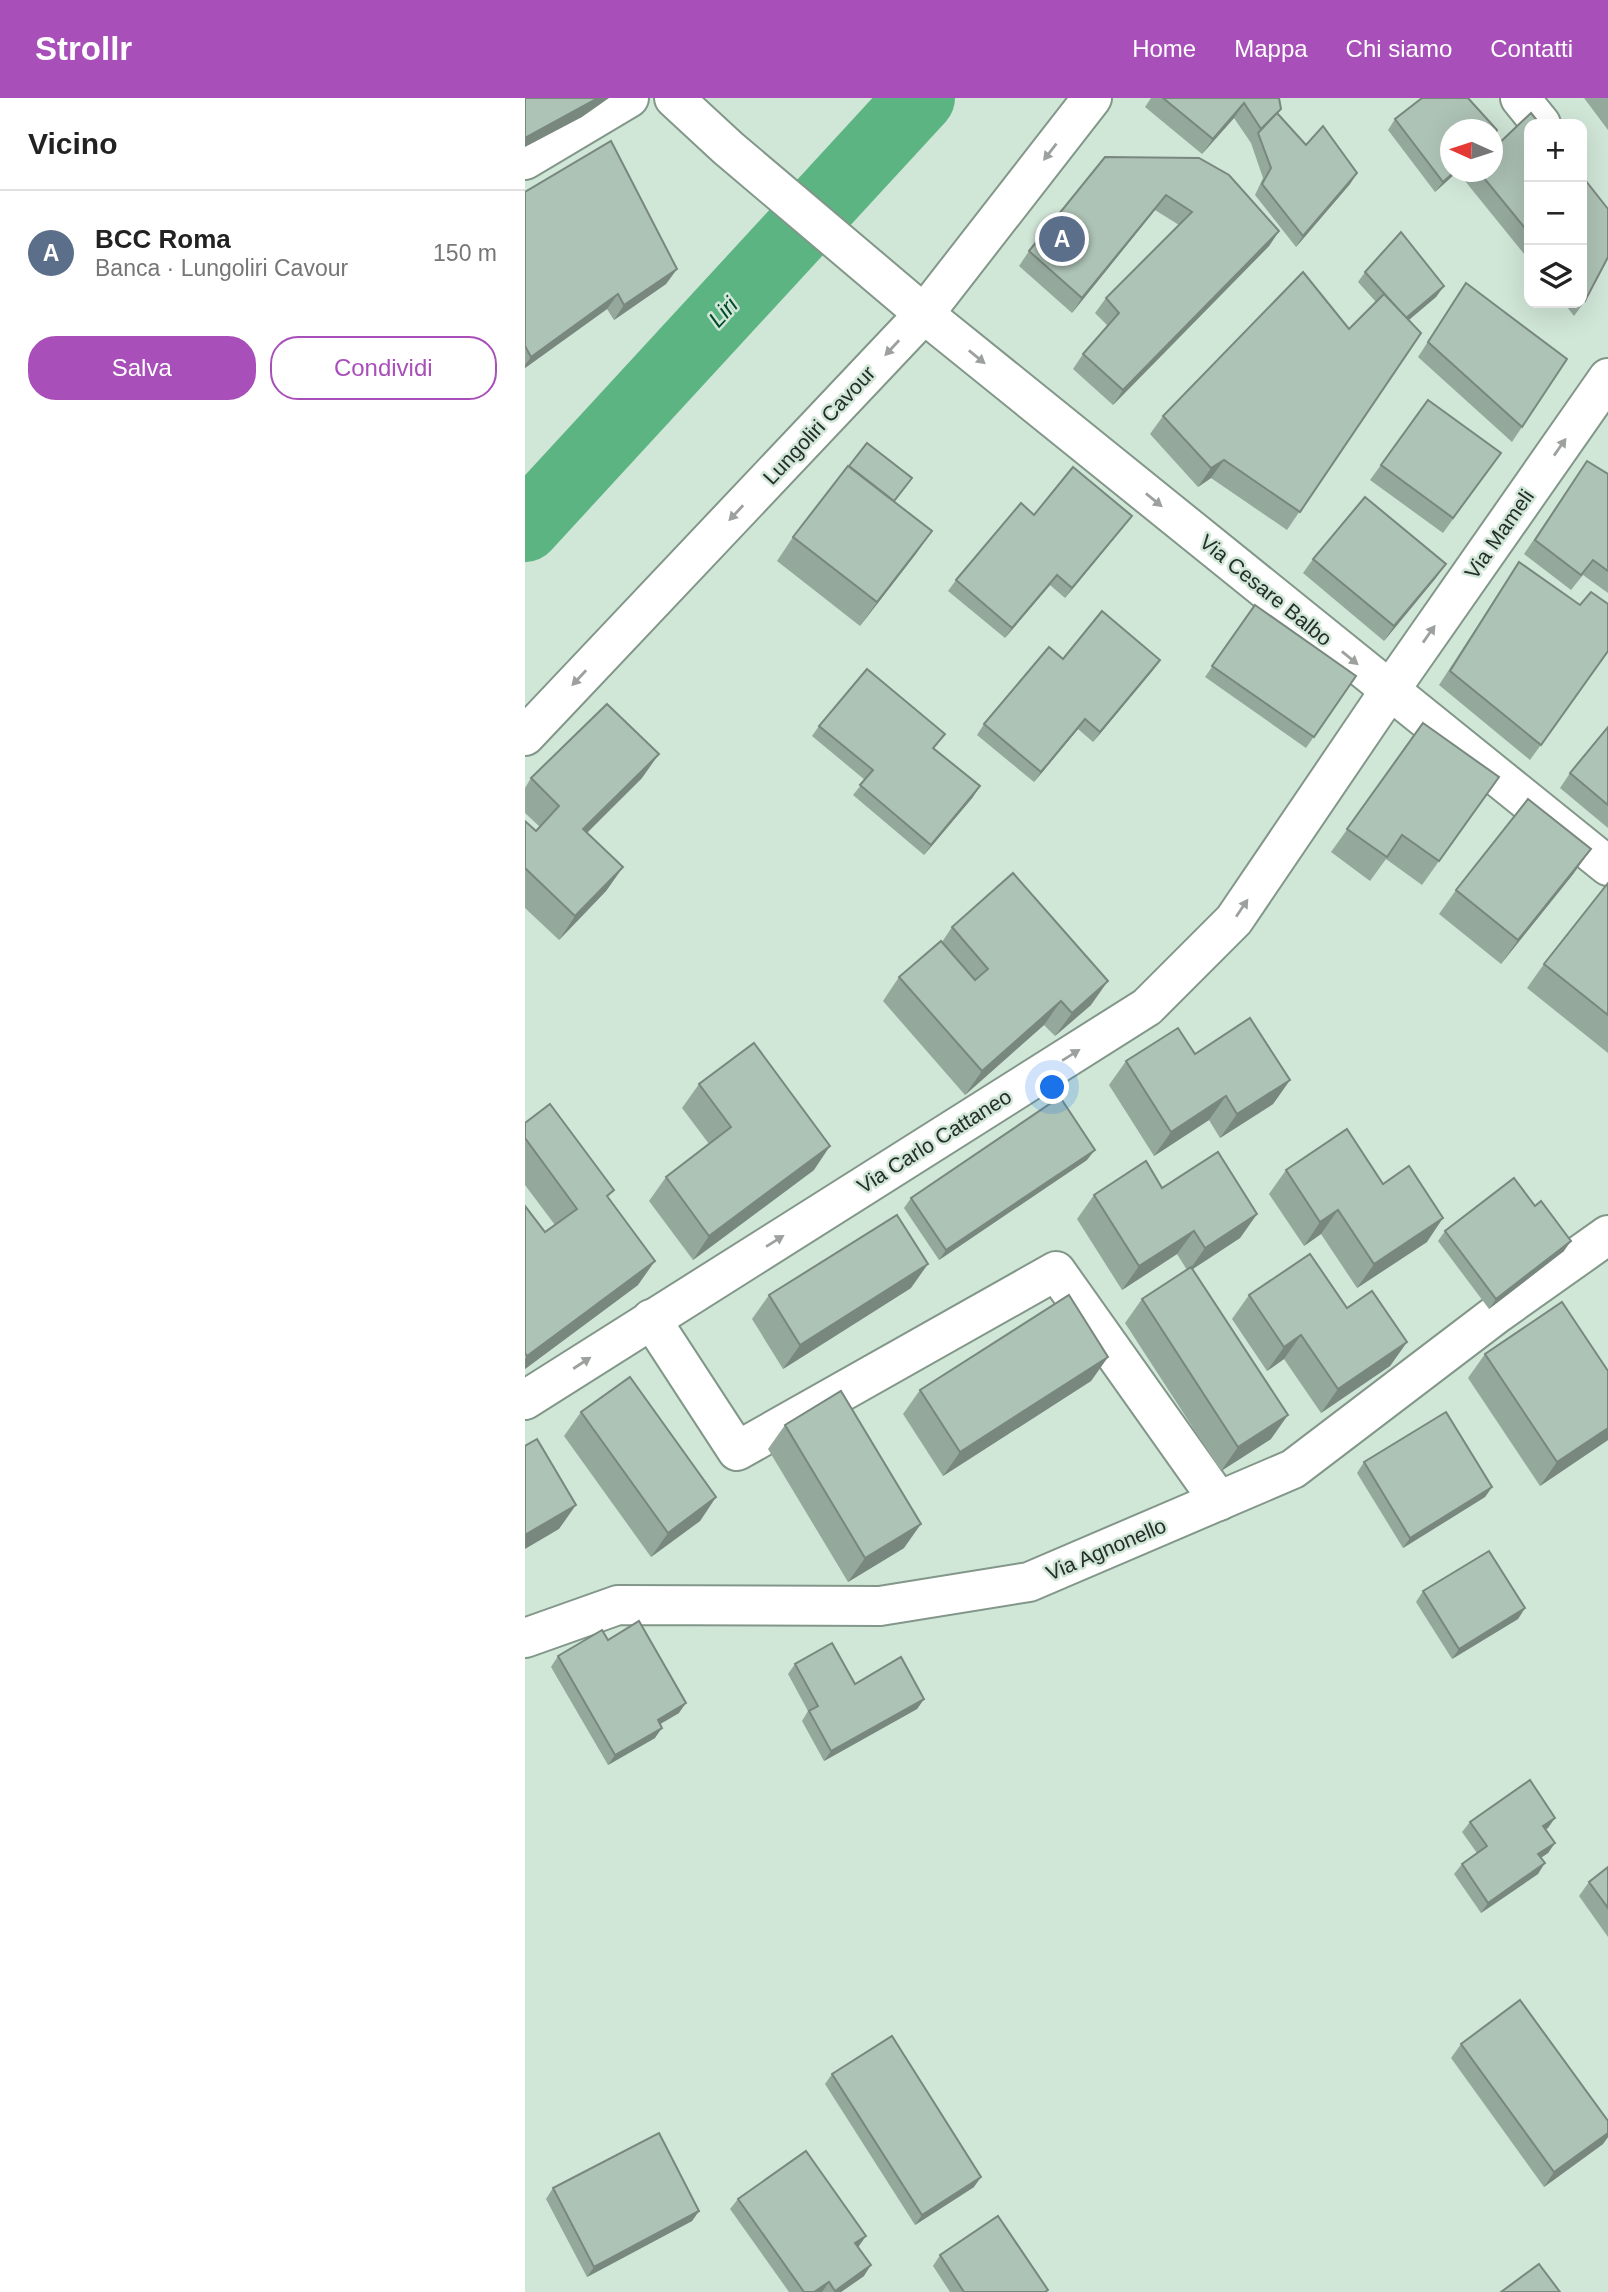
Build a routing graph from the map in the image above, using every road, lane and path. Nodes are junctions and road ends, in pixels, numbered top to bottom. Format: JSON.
{"nodes":[{"id":1,"x":674,"y":98,"type":"edge"},
{"id":2,"x":1092,"y":98,"type":"edge"},
{"id":3,"x":1520,"y":98,"type":"edge"},
{"id":4,"x":623,"y":102,"type":"edge"},
{"id":5,"x":1537,"y":119,"type":"edge"},
{"id":6,"x":525,"y":160,"type":"edge"},
{"id":7,"x":924,"y":314,"type":"junction"},
{"id":8,"x":1608,"y":378,"type":"edge"},
{"id":9,"x":1390,"y":690,"type":"junction"},
{"id":10,"x":525,"y":736,"type":"edge"},
{"id":11,"x":1608,"y":866,"type":"edge"},
{"id":12,"x":1608,"y":1235,"type":"edge"},
{"id":13,"x":650,"y":1319,"type":"junction"},
{"id":14,"x":525,"y":1400,"type":"edge"},
{"id":15,"x":1219,"y":1501,"type":"junction"},
{"id":16,"x":525,"y":1638,"type":"edge"}],
"edges":[{"from":1,"to":7,"type":"street","name":"Via Cesare Balbo"},
{"from":2,"to":7,"type":"street","name":"Lungoliri Cavour","one_way":true},
{"from":3,"to":5,"type":"street"},
{"from":4,"to":6,"type":"street"},
{"from":7,"to":9,"type":"street","name":"Via Cesare Balbo","one_way":true},
{"from":7,"to":10,"type":"street","name":"Lungoliri Cavour","one_way":true},
{"from":9,"to":8,"type":"street","name":"Via Mameli","one_way":true},
{"from":9,"to":11,"type":"street","name":"Via Cesare Balbo"},
{"from":13,"to":9,"type":"street","name":"Via Carlo Cattaneo","one_way":true},
{"from":12,"to":15,"type":"street","name":"Via Agnonello"},
{"from":14,"to":13,"type":"street","name":"Via Carlo Cattaneo","one_way":true},
{"from":13,"to":15,"type":"street"},
{"from":15,"to":16,"type":"street","name":"Via Agnonello"}]}
